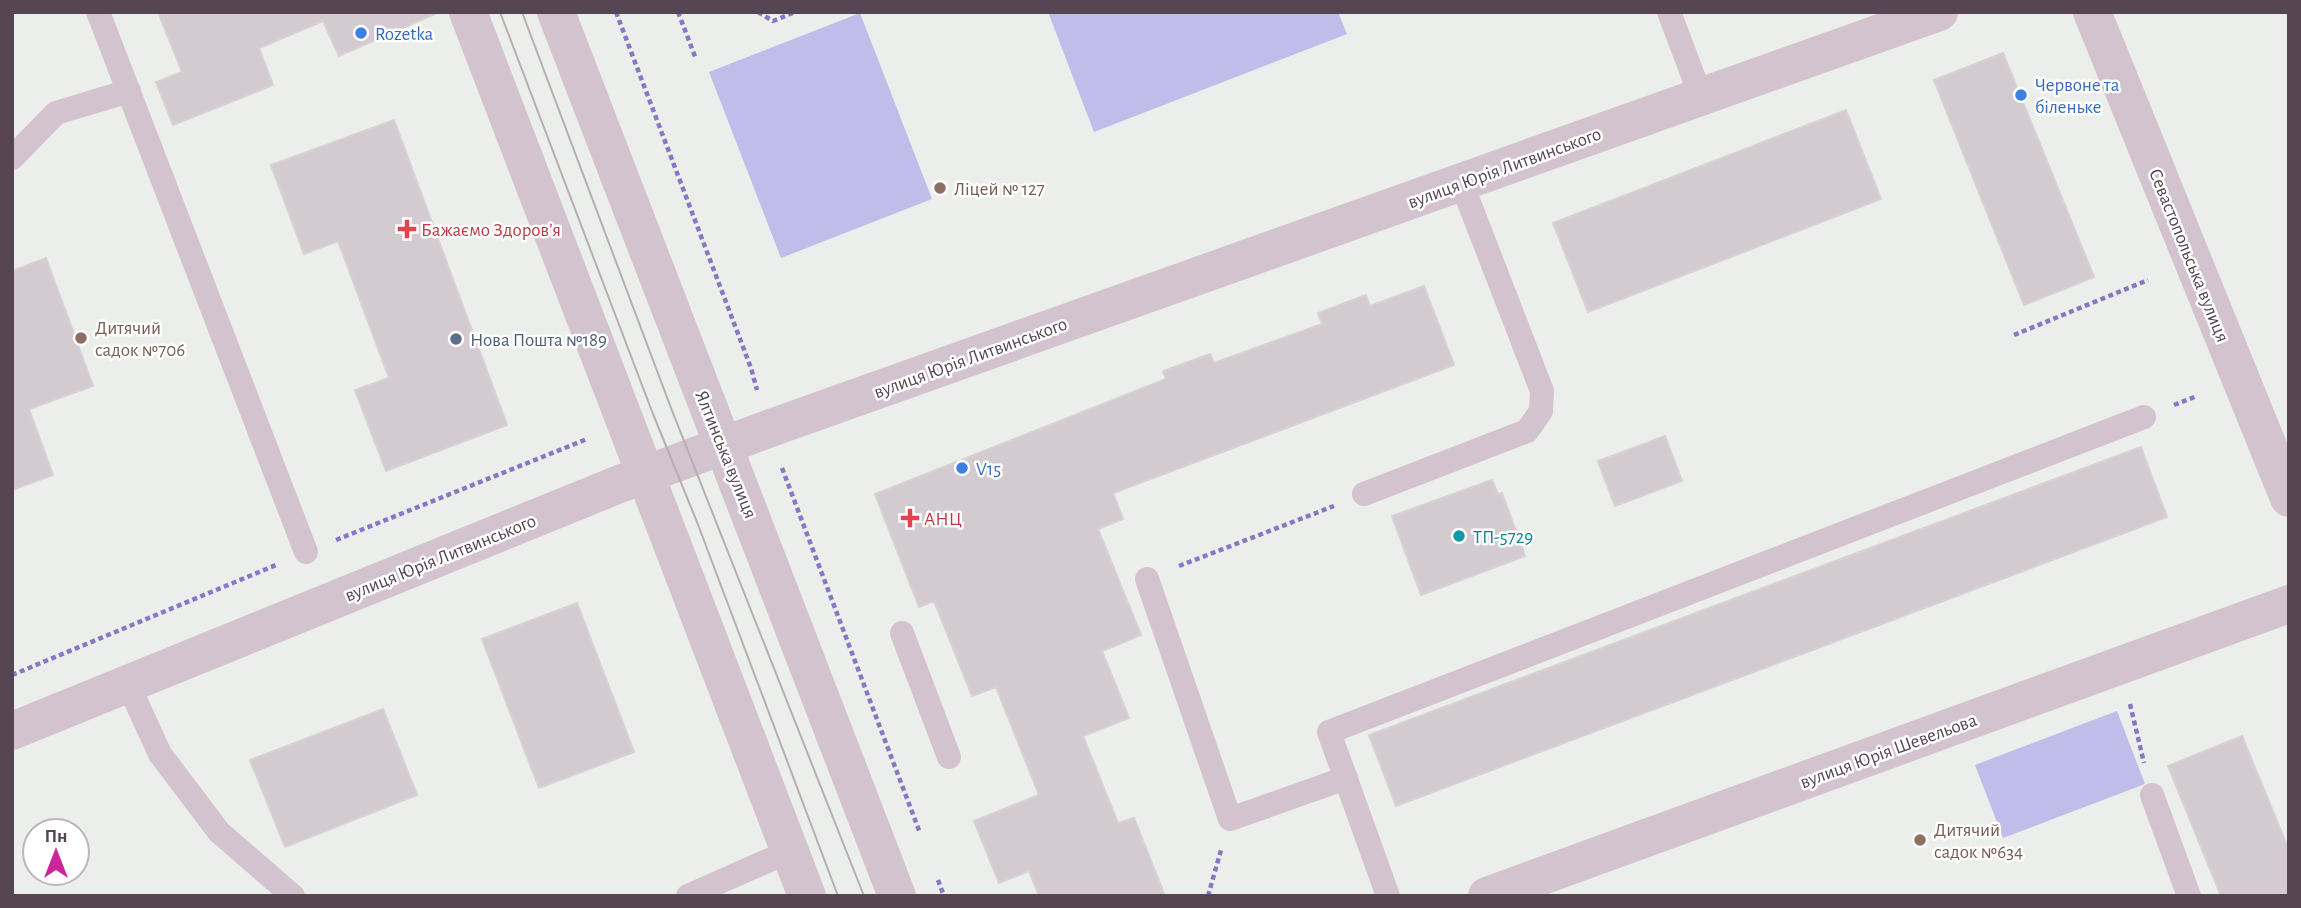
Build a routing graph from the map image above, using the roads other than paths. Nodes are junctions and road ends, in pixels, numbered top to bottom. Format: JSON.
{"nodes":[{"id":1,"x":98,"y":12,"type":"edge"},
{"id":2,"x":468,"y":12,"type":"edge"},
{"id":3,"x":556,"y":12,"type":"edge"},
{"id":4,"x":1669,"y":12,"type":"edge"},
{"id":5,"x":1940,"y":12,"type":"edge"},
{"id":6,"x":2092,"y":12,"type":"edge"},
{"id":7,"x":128,"y":92,"type":"junction"},
{"id":8,"x":1701,"y":97,"type":"junction"},
{"id":9,"x":12,"y":158,"type":"edge"},
{"id":10,"x":1461,"y":182,"type":"junction"},
{"id":11,"x":2144,"y":417,"type":"dead end"},
{"id":12,"x":723,"y":446,"type":"junction"},
{"id":13,"x":647,"y":474,"type":"junction"},
{"id":14,"x":1364,"y":495,"type":"road end"},
{"id":15,"x":2289,"y":498,"type":"edge"},
{"id":16,"x":306,"y":552,"type":"dead end"},
{"id":17,"x":1147,"y":579,"type":"road end"},
{"id":18,"x":2289,"y":604,"type":"edge"},
{"id":19,"x":902,"y":633,"type":"dead end"},
{"id":20,"x":128,"y":684,"type":"junction"},
{"id":21,"x":12,"y":731,"type":"edge"},
{"id":22,"x":948,"y":757,"type":"dead end"},
{"id":23,"x":1346,"y":778,"type":"junction"},
{"id":24,"x":2152,"y":795,"type":"road end"},
{"id":25,"x":790,"y":851,"type":"junction"},
{"id":26,"x":293,"y":896,"type":"edge"},
{"id":27,"x":688,"y":896,"type":"edge"},
{"id":28,"x":807,"y":896,"type":"edge"},
{"id":29,"x":897,"y":896,"type":"edge"},
{"id":30,"x":1388,"y":896,"type":"edge"},
{"id":31,"x":1487,"y":896,"type":"edge"},
{"id":32,"x":2189,"y":896,"type":"edge"}],
"edges":[{"from":1,"to":7,"type":"lane"},
{"from":2,"to":13,"type":"street"},
{"from":3,"to":12,"type":"street","name":"Ялтинська вулиця"},
{"from":4,"to":8,"type":"lane"},
{"from":5,"to":8,"type":"street","name":"вулиця Юрія Литвинського"},
{"from":6,"to":15,"type":"street","name":"Севастопольська вулиця"},
{"from":7,"to":9,"type":"lane"},
{"from":7,"to":16,"type":"lane"},
{"from":8,"to":10,"type":"street","name":"вулиця Юрія Литвинського"},
{"from":10,"to":12,"type":"street","name":"вулиця Юрія Литвинського"},
{"from":10,"to":14,"type":"lane"},
{"from":11,"to":23,"type":"lane"},
{"from":12,"to":13,"type":"street","name":"вулиця Юрія Литвинського"},
{"from":12,"to":29,"type":"street","name":"Ялтинська вулиця"},
{"from":13,"to":20,"type":"street","name":"вулиця Юрія Литвинського"},
{"from":13,"to":25,"type":"street"},
{"from":17,"to":23,"type":"lane"},
{"from":18,"to":31,"type":"street","name":"вулиця Юрія Шевельова"},
{"from":19,"to":22,"type":"lane"},
{"from":20,"to":21,"type":"street","name":"вулиця Юрія Литвинського"},
{"from":20,"to":26,"type":"lane"},
{"from":23,"to":30,"type":"lane"},
{"from":24,"to":32,"type":"lane"},
{"from":25,"to":27,"type":"lane"},
{"from":25,"to":28,"type":"street"}]}
